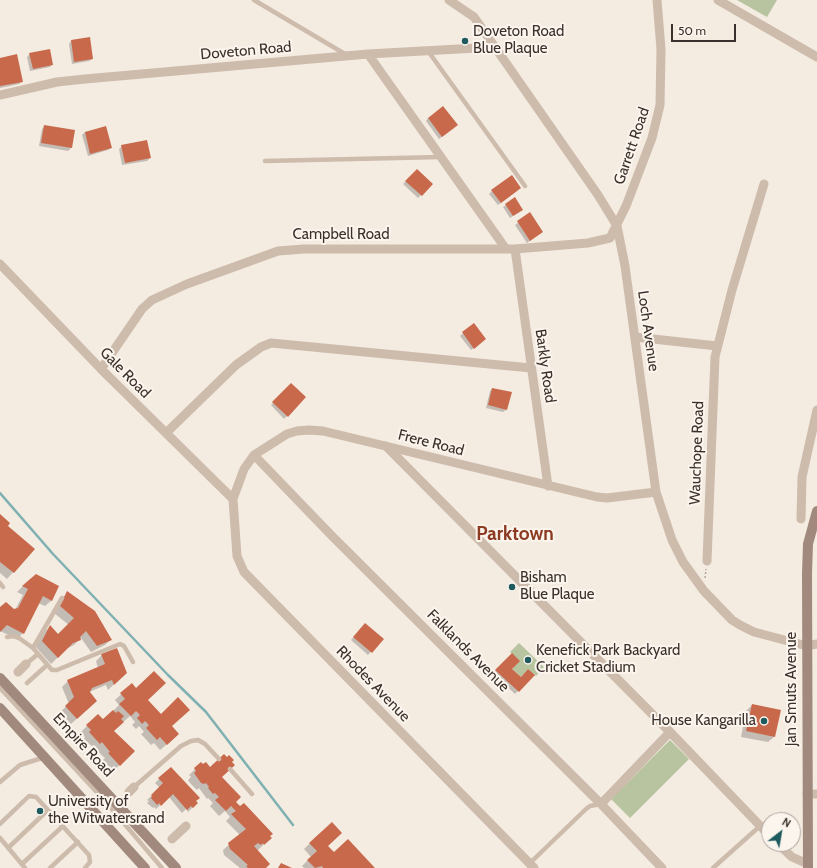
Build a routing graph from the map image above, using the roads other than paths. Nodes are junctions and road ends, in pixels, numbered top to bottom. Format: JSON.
{"nodes":[{"id":1,"x":254,"y":0,"type":"edge"},
{"id":2,"x":449,"y":0,"type":"edge"},
{"id":3,"x":657,"y":0,"type":"edge"},
{"id":4,"x":718,"y":0,"type":"edge"},
{"id":5,"x":495,"y":47,"type":"junction"},
{"id":6,"x":428,"y":51,"type":"junction"},
{"id":7,"x":368,"y":54,"type":"junction"},
{"id":8,"x":348,"y":56,"type":"junction"},
{"id":9,"x":817,"y":57,"type":"edge"},
{"id":10,"x":0,"y":95,"type":"edge"},
{"id":11,"x":442,"y":157,"type":"junction"},
{"id":12,"x":265,"y":161,"type":"dead end"},
{"id":13,"x":764,"y":184,"type":"dead end"},
{"id":14,"x":525,"y":186,"type":"dead end"},
{"id":15,"x":617,"y":226,"type":"junction"},
{"id":16,"x":510,"y":249,"type":"junction"},
{"id":17,"x":0,"y":264,"type":"edge"},
{"id":18,"x":635,"y":337,"type":"junction"},
{"id":19,"x":717,"y":346,"type":"junction"},
{"id":20,"x":530,"y":368,"type":"junction"},
{"id":21,"x":101,"y":369,"type":"junction"},
{"id":22,"x":817,"y":410,"type":"edge"},
{"id":23,"x":166,"y":433,"type":"junction"},
{"id":24,"x":814,"y":443,"type":"edge"},
{"id":25,"x":386,"y":446,"type":"junction"},
{"id":26,"x":254,"y":455,"type":"junction"},
{"id":27,"x":548,"y":486,"type":"junction"},
{"id":28,"x":656,"y":492,"type":"junction"},
{"id":29,"x":233,"y":499,"type":"junction"},
{"id":30,"x":817,"y":511,"type":"edge"},
{"id":31,"x":801,"y":519,"type":"dead end"},
{"id":32,"x":707,"y":561,"type":"road end"},
{"id":33,"x":62,"y":598,"type":"dead end"},
{"id":34,"x":7,"y":638,"type":"dead end"},
{"id":35,"x":812,"y":645,"type":"edge"},
{"id":36,"x":33,"y":648,"type":"junction"},
{"id":37,"x":38,"y":654,"type":"junction"},
{"id":38,"x":133,"y":662,"type":"dead end"},
{"id":39,"x":26,"y":664,"type":"joint"},
{"id":40,"x":47,"y":665,"type":"junction"},
{"id":41,"x":18,"y":672,"type":"dead end"},
{"id":42,"x":0,"y":678,"type":"edge"},
{"id":43,"x":27,"y":683,"type":"dead end"},
{"id":44,"x":0,"y":688,"type":"edge"},
{"id":45,"x":0,"y":708,"type":"edge"},
{"id":46,"x":670,"y":732,"type":"junction"},
{"id":47,"x":45,"y":757,"type":"junction"},
{"id":48,"x":219,"y":759,"type":"dead end"},
{"id":49,"x":230,"y":770,"type":"dead end"},
{"id":50,"x":0,"y":782,"type":"edge"},
{"id":51,"x":132,"y":789,"type":"dead end"},
{"id":52,"x":252,"y":794,"type":"dead end"},
{"id":53,"x":812,"y":794,"type":"edge"},
{"id":54,"x":601,"y":804,"type":"junction"},
{"id":55,"x":48,"y":810,"type":"junction"},
{"id":56,"x":0,"y":824,"type":"edge"},
{"id":57,"x":63,"y":826,"type":"junction"},
{"id":58,"x":186,"y":826,"type":"dead end"},
{"id":59,"x":760,"y":826,"type":"joint"},
{"id":60,"x":0,"y":838,"type":"edge"},
{"id":61,"x":172,"y":839,"type":"dead end"},
{"id":62,"x":78,"y":842,"type":"junction"},
{"id":63,"x":8,"y":848,"type":"junction"},
{"id":64,"x":787,"y":852,"type":"edge"},
{"id":65,"x":23,"y":866,"type":"edge"},
{"id":66,"x":532,"y":866,"type":"edge"},
{"id":67,"x":808,"y":866,"type":"edge"},
{"id":68,"x":50,"y":868,"type":"edge"},
{"id":69,"x":85,"y":868,"type":"edge"},
{"id":70,"x":145,"y":868,"type":"edge"},
{"id":71,"x":162,"y":868,"type":"edge"},
{"id":72,"x":176,"y":868,"type":"edge"},
{"id":73,"x":662,"y":868,"type":"edge"},
{"id":74,"x":713,"y":868,"type":"edge"}],
"edges":[{"from":1,"to":8,"type":"lane"},
{"from":2,"to":5,"type":"street","name":"Loch Avenue"},
{"from":3,"to":15,"type":"street","name":"Garrett Road"},
{"from":4,"to":9,"type":"street"},
{"from":5,"to":6,"type":"street","name":"Doveton Road"},
{"from":5,"to":15,"type":"street","name":"Loch Avenue"},
{"from":6,"to":7,"type":"street","name":"Doveton Road"},
{"from":6,"to":14,"type":"lane"},
{"from":7,"to":8,"type":"street","name":"Doveton Road"},
{"from":7,"to":11,"type":"street","name":"Barkly Road"},
{"from":8,"to":10,"type":"street","name":"Doveton Road"},
{"from":11,"to":12,"type":"lane"},
{"from":11,"to":16,"type":"street","name":"Barkly Road"},
{"from":13,"to":19,"type":"street","name":"Wauchope Road"},
{"from":15,"to":16,"type":"street","name":"Campbell Road"},
{"from":15,"to":18,"type":"street","name":"Loch Avenue"},
{"from":16,"to":20,"type":"street","name":"Barkly Road"},
{"from":16,"to":21,"type":"street","name":"Campbell Road"},
{"from":17,"to":21,"type":"street","name":"Gale Road"},
{"from":18,"to":19,"type":"street"},
{"from":18,"to":28,"type":"street","name":"Loch Avenue"},
{"from":19,"to":32,"type":"street","name":"Wauchope Road"},
{"from":20,"to":23,"type":"street"},
{"from":20,"to":27,"type":"street","name":"Barkly Road"},
{"from":21,"to":23,"type":"street","name":"Gale Road"},
{"from":22,"to":24,"type":"street"},
{"from":23,"to":29,"type":"street","name":"Gale Road"},
{"from":24,"to":31,"type":"street"},
{"from":25,"to":26,"type":"street","name":"Frere Road"},
{"from":25,"to":27,"type":"street","name":"Frere Road"},
{"from":25,"to":46,"type":"street"},
{"from":26,"to":29,"type":"street","name":"Frere Road"},
{"from":26,"to":54,"type":"street","name":"Falklands Avenue"},
{"from":27,"to":28,"type":"street","name":"Frere Road"},
{"from":28,"to":35,"type":"street","name":"Loch Avenue"},
{"from":29,"to":66,"type":"street","name":"Rhodes Avenue"},
{"from":30,"to":35,"type":"main road","name":"Jan Smuts Avenue"},
{"from":33,"to":36,"type":"lane"},
{"from":34,"to":36,"type":"lane"},
{"from":35,"to":53,"type":"main road","name":"Jan Smuts Avenue"},
{"from":36,"to":37,"type":"lane"},
{"from":37,"to":39,"type":"lane"},
{"from":37,"to":40,"type":"lane"},
{"from":38,"to":40,"type":"lane"},
{"from":39,"to":41,"type":"street"},
{"from":40,"to":43,"type":"lane"},
{"from":42,"to":72,"type":"main road","name":"Empire Road"},
{"from":44,"to":71,"type":"lane"},
{"from":45,"to":47,"type":"main road"},
{"from":46,"to":54,"type":"street"},
{"from":46,"to":59,"type":"street"},
{"from":47,"to":50,"type":"lane"},
{"from":47,"to":70,"type":"main road"},
{"from":48,"to":51,"type":"lane"},
{"from":49,"to":52,"type":"lane"},
{"from":53,"to":67,"type":"main road","name":"Jan Smuts Avenue"},
{"from":54,"to":66,"type":"lane"},
{"from":54,"to":73,"type":"street","name":"Falklands Avenue"},
{"from":55,"to":56,"type":"lane"},
{"from":55,"to":57,"type":"lane"},
{"from":55,"to":63,"type":"lane"},
{"from":57,"to":62,"type":"lane"},
{"from":57,"to":65,"type":"lane"},
{"from":58,"to":61,"type":"street"},
{"from":59,"to":74,"type":"lane"},
{"from":60,"to":63,"type":"lane"},
{"from":62,"to":68,"type":"lane"},
{"from":62,"to":69,"type":"lane"},
{"from":63,"to":65,"type":"lane"},
{"from":64,"to":67,"type":"street"}]}
